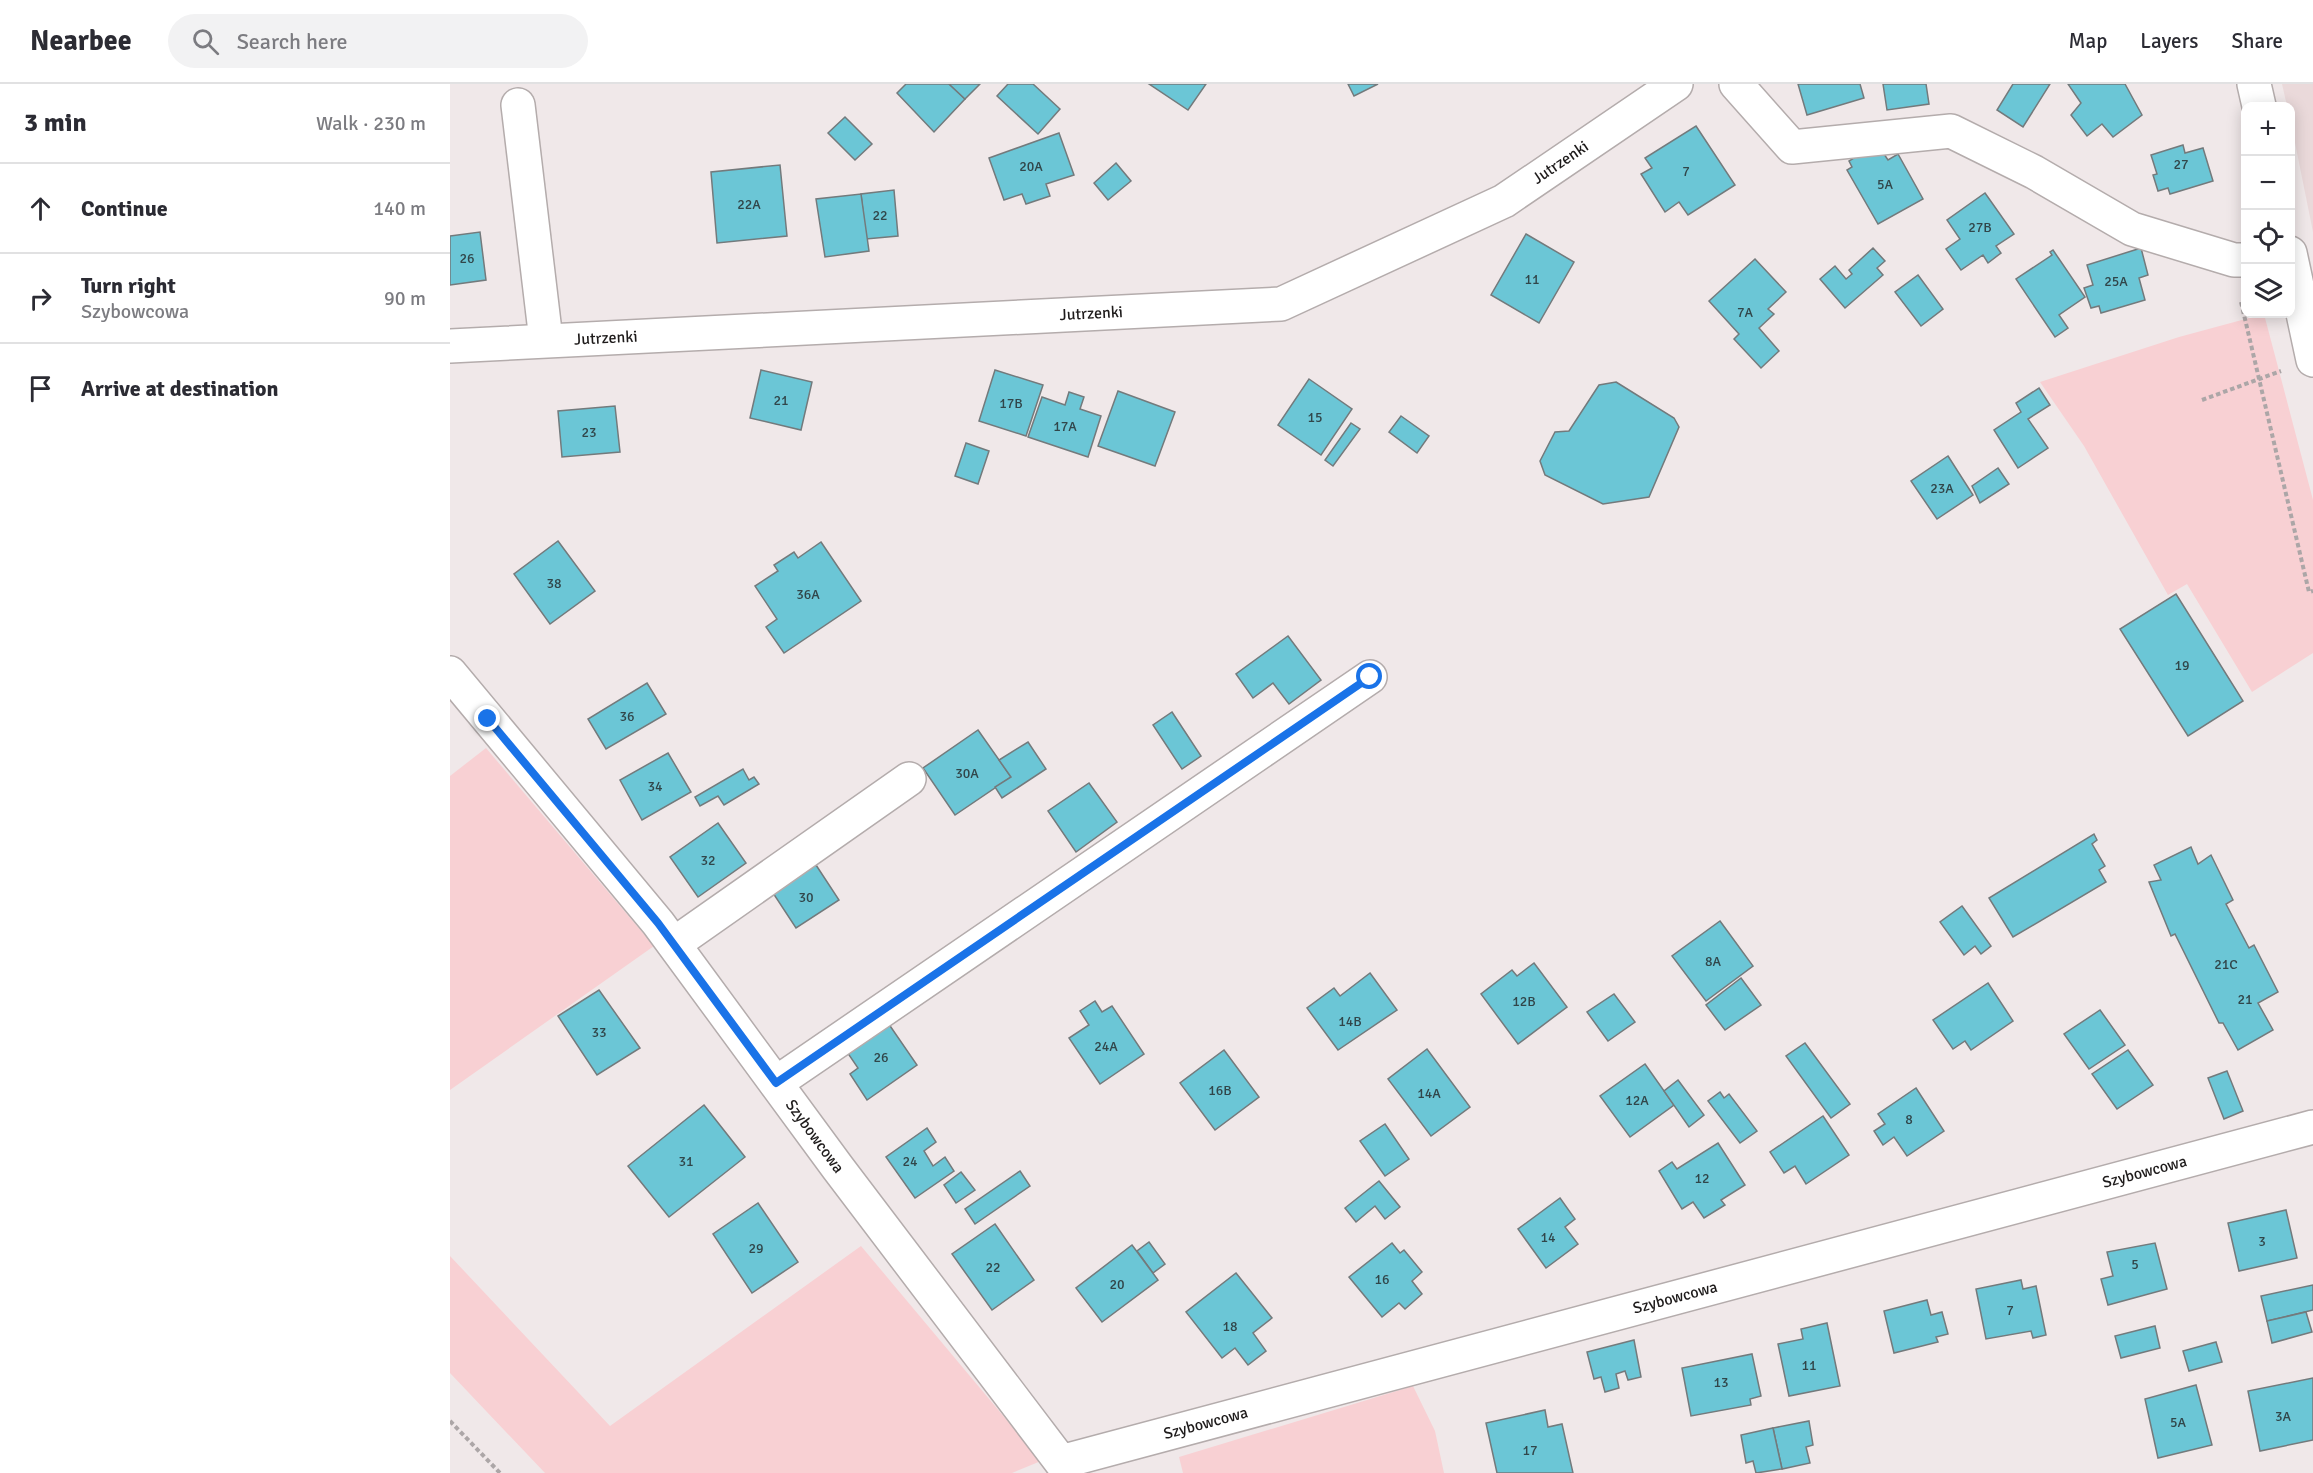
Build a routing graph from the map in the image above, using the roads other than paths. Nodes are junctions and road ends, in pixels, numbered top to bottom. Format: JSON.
{"nodes":[{"id":1,"x":1676,"y":84,"type":"edge"},
{"id":2,"x":1736,"y":84,"type":"edge"},
{"id":3,"x":2254,"y":84,"type":"edge"},
{"id":4,"x":2258,"y":102,"type":"edge"},
{"id":5,"x":518,"y":105,"type":"dead end"},
{"id":6,"x":2241,"y":260,"type":"edge"},
{"id":7,"x":2292,"y":264,"type":"edge"},
{"id":8,"x":546,"y":339,"type":"junction"},
{"id":9,"x":450,"y":346,"type":"edge"},
{"id":10,"x":2301,"y":364,"type":"edge"},
{"id":11,"x":450,"y":674,"type":"edge"},
{"id":12,"x":1370,"y":677,"type":"dead end"},
{"id":13,"x":909,"y":779,"type":"dead end"},
{"id":14,"x":674,"y":944,"type":"junction"},
{"id":15,"x":776,"y":1083,"type":"junction"},
{"id":16,"x":2313,"y":1128,"type":"edge"}],
"edges":[{"from":1,"to":8,"type":"street","name":"Jutrzenki"},
{"from":2,"to":6,"type":"street"},
{"from":3,"to":4,"type":"street"},
{"from":5,"to":8,"type":"street"},
{"from":7,"to":10,"type":"street"},
{"from":8,"to":9,"type":"street","name":"Jutrzenki"},
{"from":11,"to":14,"type":"street","name":"Szybowcowa"},
{"from":12,"to":15,"type":"street"},
{"from":13,"to":14,"type":"street"},
{"from":14,"to":15,"type":"street","name":"Szybowcowa"},
{"from":15,"to":16,"type":"street","name":"Szybowcowa"}]}
